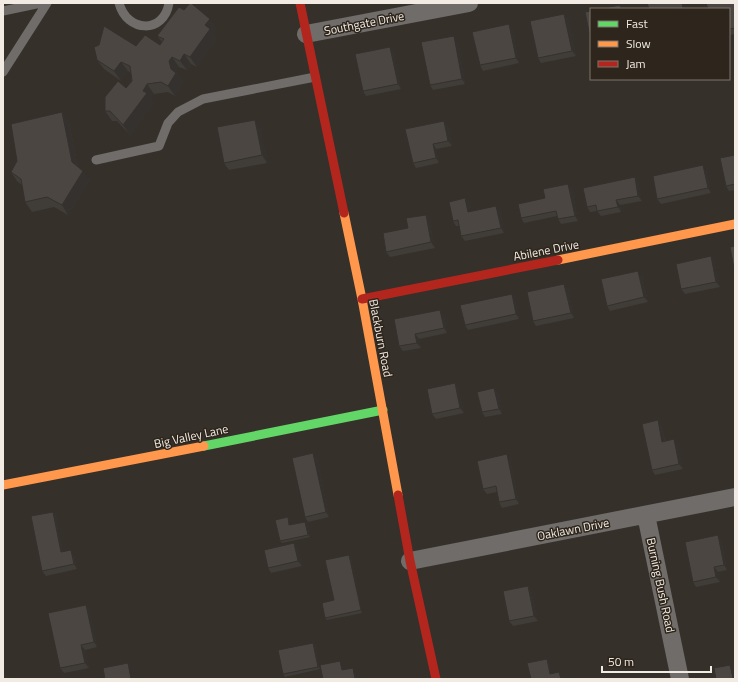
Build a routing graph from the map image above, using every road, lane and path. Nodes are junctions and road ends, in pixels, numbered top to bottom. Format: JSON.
{"nodes":[{"id":1,"x":40,"y":3,"type":"edge"},
{"id":2,"x":47,"y":3,"type":"edge"},
{"id":3,"x":119,"y":3,"type":"edge"},
{"id":4,"x":169,"y":3,"type":"edge"},
{"id":5,"x":300,"y":3,"type":"edge"},
{"id":6,"x":469,"y":3,"type":"edge"},
{"id":7,"x":439,"y":6,"type":"edge"},
{"id":8,"x":3,"y":11,"type":"edge"},
{"id":9,"x":306,"y":34,"type":"junction"},
{"id":10,"x":3,"y":72,"type":"edge"},
{"id":11,"x":315,"y":77,"type":"junction"},
{"id":12,"x":96,"y":160,"type":"dead end"},
{"id":13,"x":735,"y":224,"type":"edge"},
{"id":14,"x":362,"y":299,"type":"junction"},
{"id":15,"x":383,"y":410,"type":"junction"},
{"id":16,"x":3,"y":485,"type":"edge"},
{"id":17,"x":735,"y":498,"type":"edge"},
{"id":18,"x":646,"y":515,"type":"junction"},
{"id":19,"x":410,"y":561,"type":"junction"},
{"id":20,"x":436,"y":679,"type":"edge"},
{"id":21,"x":680,"y":679,"type":"edge"}],
"edges":[{"from":1,"to":8,"type":"lane"},
{"from":2,"to":10,"type":"lane"},
{"from":3,"to":4,"type":"lane"},
{"from":5,"to":9,"type":"street","name":"Blackburn Road"},
{"from":6,"to":7,"type":"street","name":"Southgate Drive"},
{"from":7,"to":9,"type":"street","name":"Southgate Drive"},
{"from":9,"to":11,"type":"street","name":"Blackburn Road"},
{"from":11,"to":12,"type":"lane"},
{"from":11,"to":14,"type":"street","name":"Blackburn Road"},
{"from":13,"to":14,"type":"street","name":"Abilene Drive"},
{"from":14,"to":15,"type":"street","name":"Blackburn Road"},
{"from":15,"to":16,"type":"street","name":"Big Valley Lane"},
{"from":15,"to":19,"type":"street","name":"Blackburn Road"},
{"from":17,"to":18,"type":"street","name":"Oaklawn Drive"},
{"from":18,"to":19,"type":"street","name":"Oaklawn Drive"},
{"from":18,"to":21,"type":"street","name":"Burning Bush Road"},
{"from":19,"to":20,"type":"street","name":"Blackburn Road"}]}
